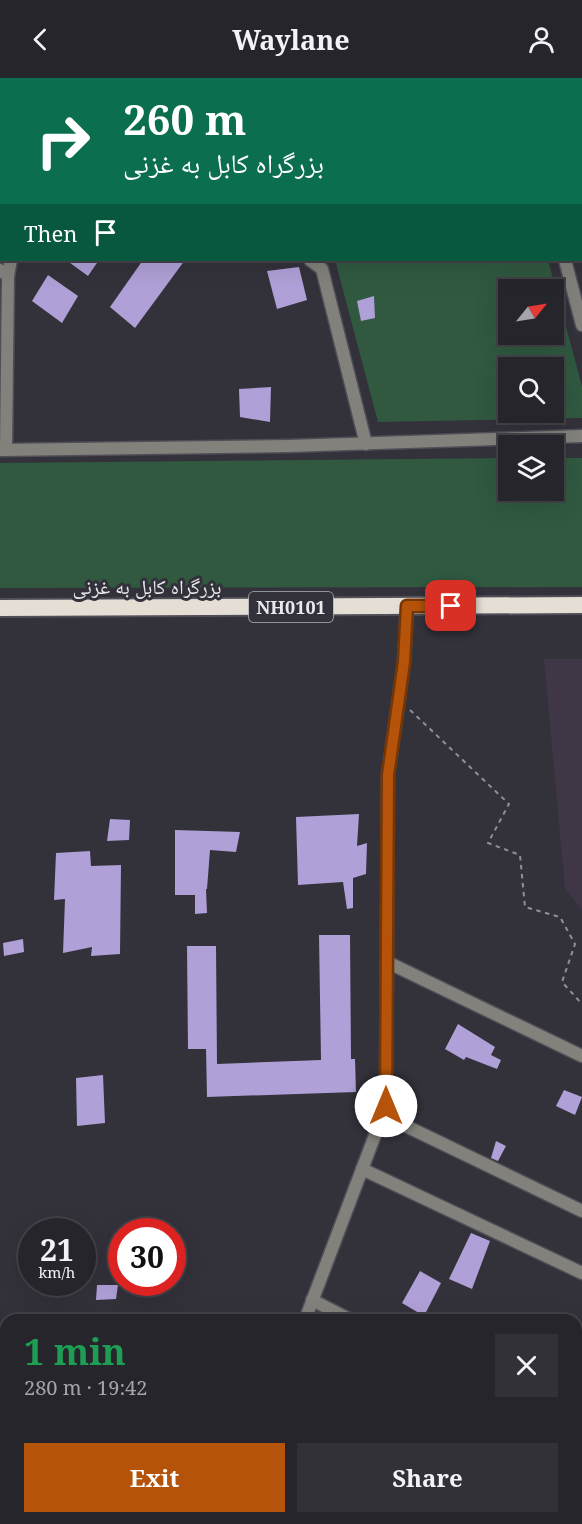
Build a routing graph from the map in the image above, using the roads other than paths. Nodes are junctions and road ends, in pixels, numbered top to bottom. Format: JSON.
{"nodes":[{"id":1,"x":312,"y":261,"type":"edge"},
{"id":2,"x":565,"y":261,"type":"edge"},
{"id":3,"x":4,"y":273,"type":"edge"},
{"id":4,"x":582,"y":325,"type":"edge"},
{"id":5,"x":582,"y":436,"type":"edge"},
{"id":6,"x":366,"y":444,"type":"junction"},
{"id":7,"x":3,"y":450,"type":"edge"},
{"id":8,"x":582,"y":605,"type":"edge"},
{"id":9,"x":407,"y":606,"type":"junction"},
{"id":10,"x":0,"y":608,"type":"edge"},
{"id":11,"x":387,"y":962,"type":"junction"},
{"id":12,"x":582,"y":1056,"type":"edge"},
{"id":13,"x":383,"y":1114,"type":"junction"},
{"id":14,"x":362,"y":1169,"type":"junction"},
{"id":15,"x":582,"y":1211,"type":"edge"},
{"id":16,"x":582,"y":1273,"type":"edge"},
{"id":17,"x":312,"y":1300,"type":"junction"},
{"id":18,"x":307,"y":1314,"type":"edge"},
{"id":19,"x":339,"y":1314,"type":"edge"}],
"edges":[{"from":1,"to":6,"type":"street"},
{"from":2,"to":4,"type":"street"},
{"from":3,"to":7,"type":"street"},
{"from":5,"to":6,"type":"street"},
{"from":6,"to":7,"type":"street"},
{"from":8,"to":9,"type":"highway","name":"بزرگراه کابل به غزنی","number":"NH0101"},
{"from":9,"to":10,"type":"highway","name":"بزرگراه کابل به غزنی","number":"NH0101"},
{"from":9,"to":11,"type":"street"},
{"from":11,"to":12,"type":"street"},
{"from":11,"to":13,"type":"street"},
{"from":13,"to":14,"type":"street"},
{"from":13,"to":15,"type":"street"},
{"from":14,"to":16,"type":"street"},
{"from":14,"to":17,"type":"street"},
{"from":17,"to":18,"type":"street"},
{"from":17,"to":19,"type":"street"}]}
